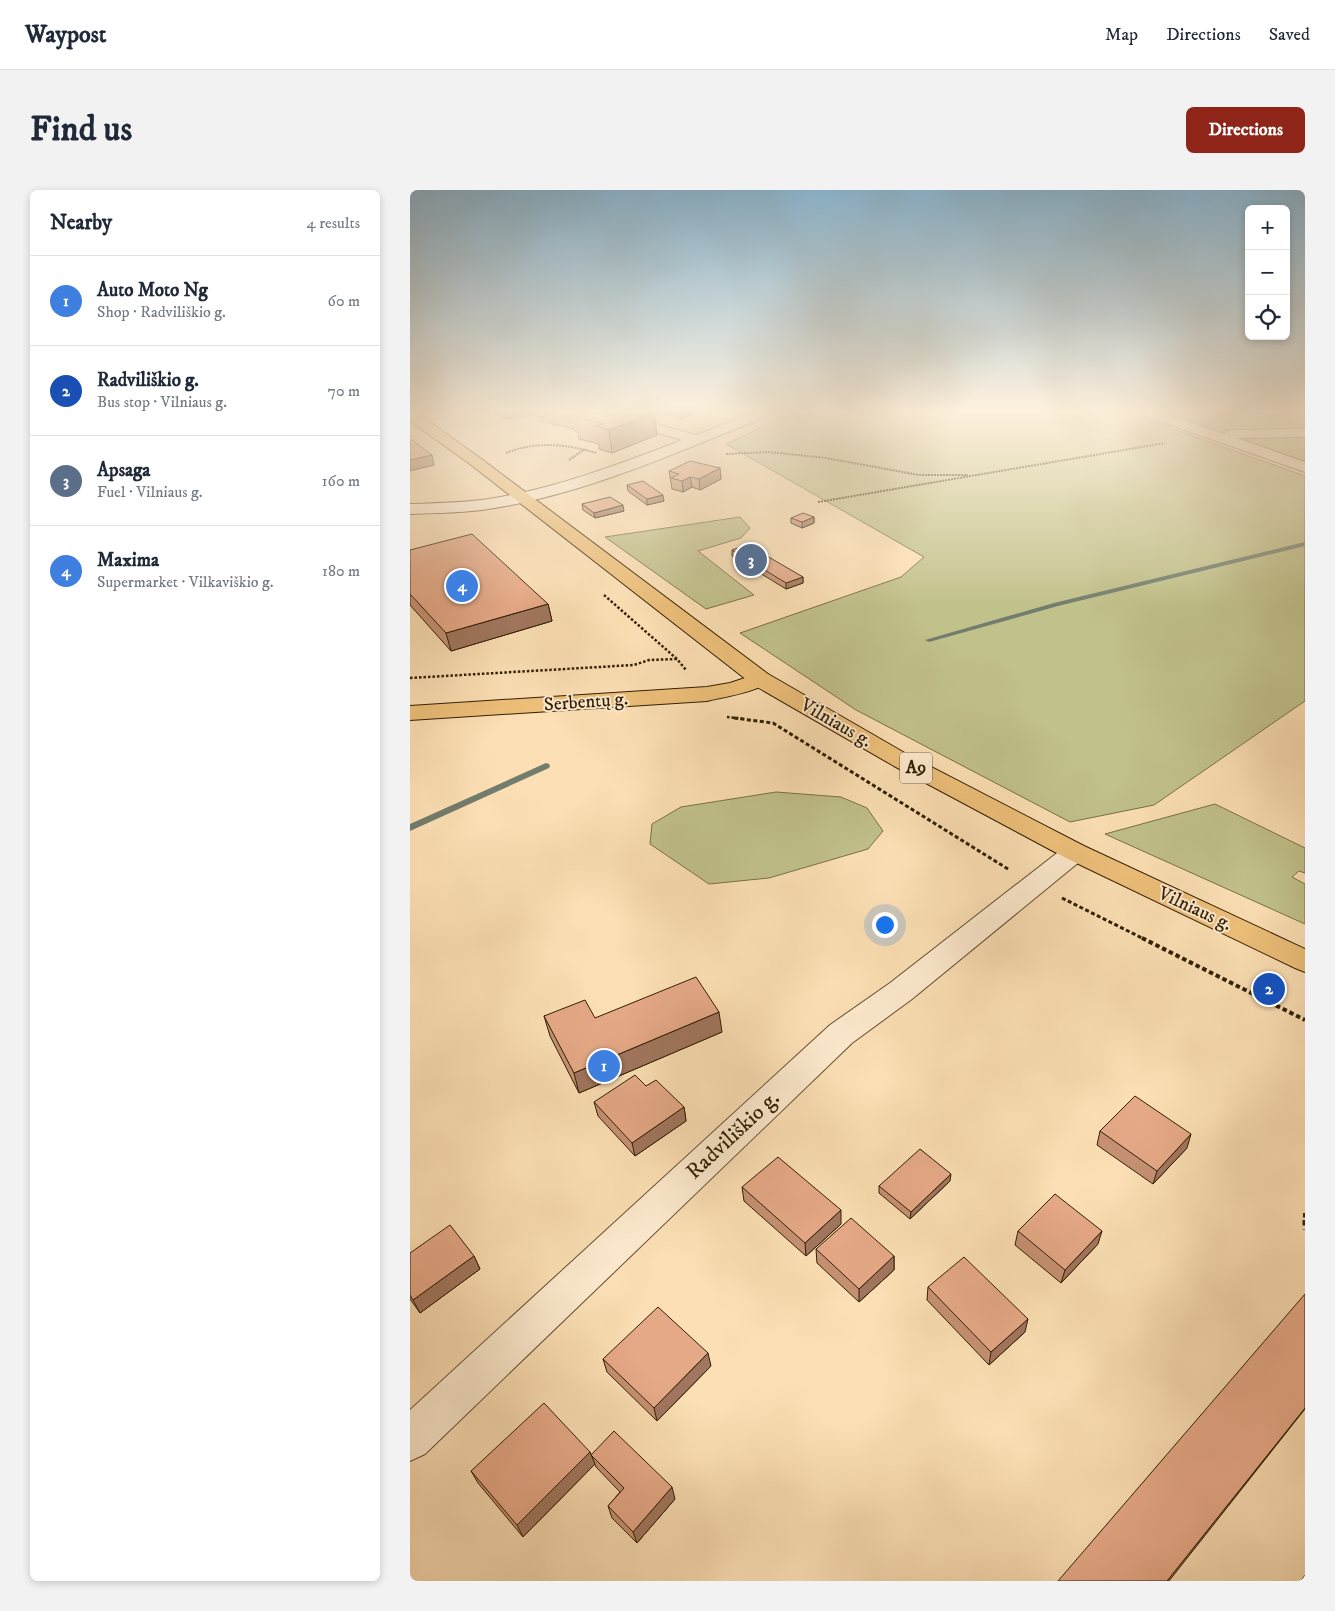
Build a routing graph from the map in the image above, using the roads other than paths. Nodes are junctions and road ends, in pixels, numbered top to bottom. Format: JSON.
{"nodes":[{"id":1,"x":496,"y":478,"type":"edge"},
{"id":2,"x":590,"y":478,"type":"edge"},
{"id":3,"x":522,"y":497,"type":"junction"},
{"id":4,"x":410,"y":509,"type":"edge"},
{"id":5,"x":760,"y":679,"type":"junction"},
{"id":6,"x":410,"y":714,"type":"edge"},
{"id":7,"x":1075,"y":852,"type":"junction"},
{"id":8,"x":1305,"y":961,"type":"edge"},
{"id":9,"x":410,"y":1439,"type":"edge"}],
"edges":[{"from":1,"to":3,"type":"main road","name":"Vilniaus g.","number":"A9"},
{"from":2,"to":3,"type":"street"},
{"from":3,"to":4,"type":"street"},
{"from":3,"to":5,"type":"main road","name":"Vilniaus g.","number":"A9"},
{"from":5,"to":6,"type":"main road","name":"Serbentų g."},
{"from":5,"to":7,"type":"main road","name":"Vilniaus g.","number":"A9"},
{"from":7,"to":8,"type":"main road","name":"Vilniaus g.","number":"A9"},
{"from":7,"to":9,"type":"street","name":"Radviliškio g."}]}
